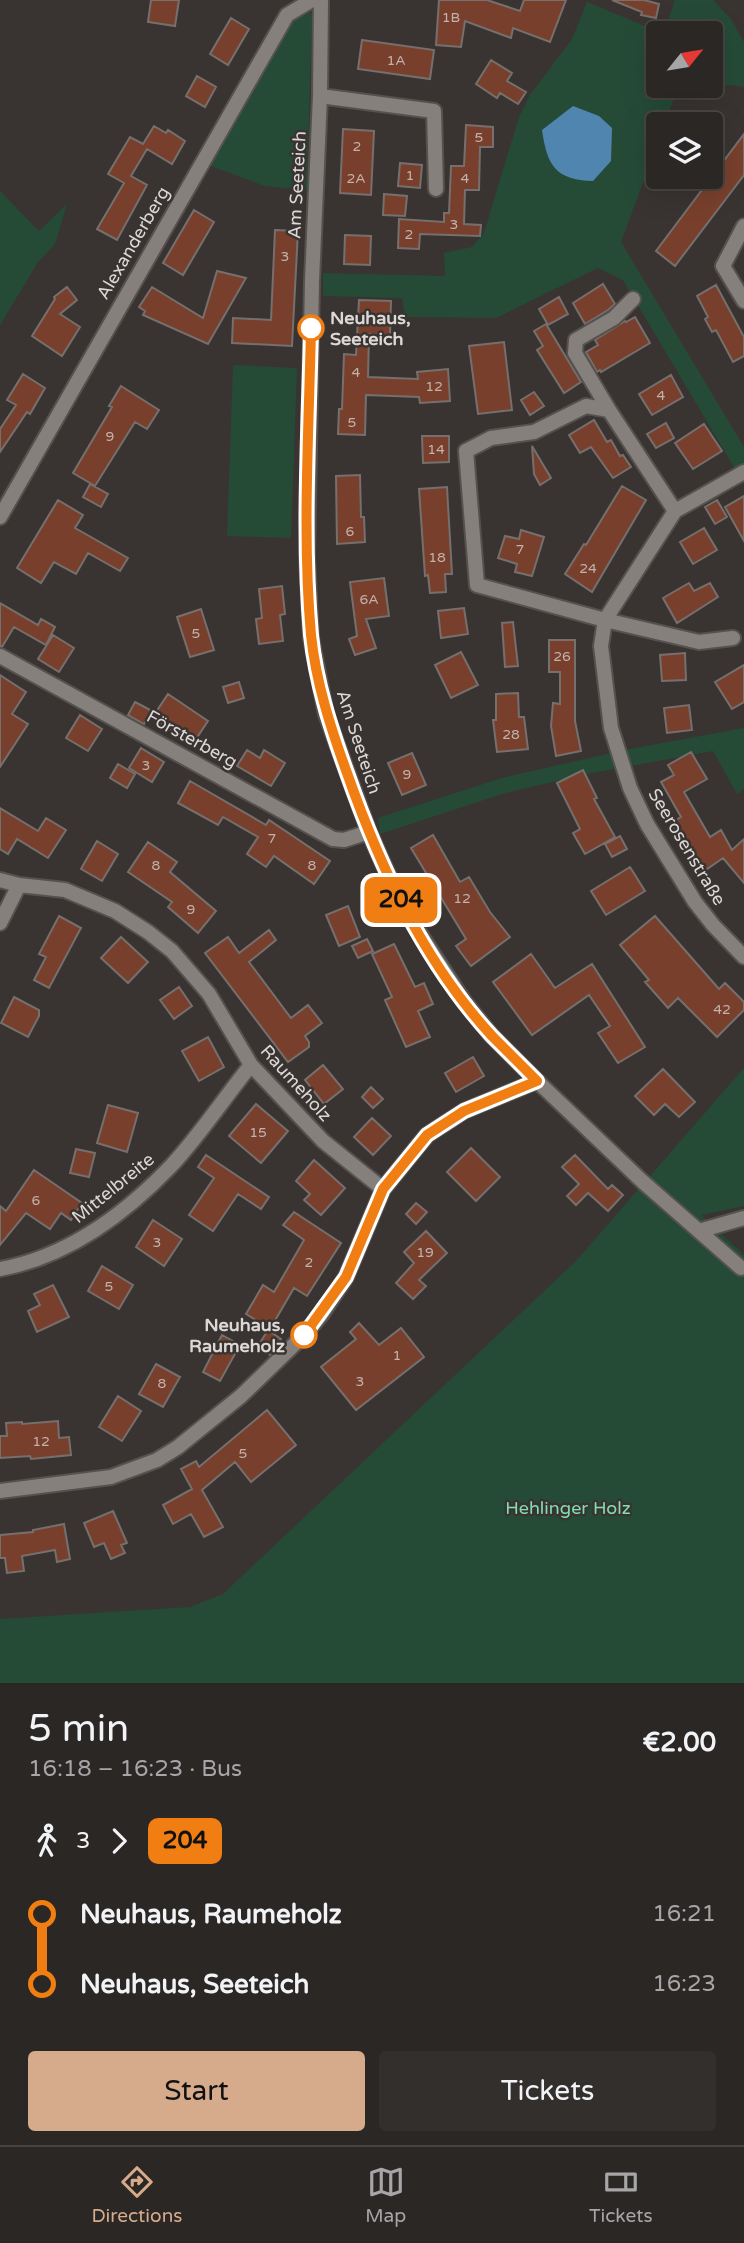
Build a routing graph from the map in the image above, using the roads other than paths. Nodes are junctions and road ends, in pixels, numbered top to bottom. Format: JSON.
{"nodes":[{"id":1,"x":312,"y":0,"type":"edge"},
{"id":2,"x":321,"y":0,"type":"edge"},
{"id":3,"x":320,"y":96,"type":"junction"},
{"id":4,"x":436,"y":189,"type":"dead end"},
{"id":5,"x":744,"y":226,"type":"edge"},
{"id":6,"x":633,"y":299,"type":"dead end"},
{"id":7,"x":744,"y":301,"type":"edge"},
{"id":8,"x":609,"y":410,"type":"junction"},
{"id":9,"x":744,"y":472,"type":"edge"},
{"id":10,"x":675,"y":511,"type":"junction"},
{"id":11,"x":0,"y":517,"type":"edge"},
{"id":12,"x":605,"y":620,"type":"junction"},
{"id":13,"x":733,"y":638,"type":"dead end"},
{"id":14,"x":0,"y":656,"type":"edge"},
{"id":15,"x":369,"y":832,"type":"junction"},
{"id":16,"x":0,"y":880,"type":"edge"},
{"id":17,"x":19,"y":885,"type":"junction"},
{"id":18,"x":0,"y":923,"type":"edge"},
{"id":19,"x":744,"y":957,"type":"edge"},
{"id":20,"x":251,"y":1065,"type":"junction"},
{"id":21,"x":537,"y":1081,"type":"junction"},
{"id":22,"x":383,"y":1189,"type":"junction"},
{"id":23,"x":744,"y":1218,"type":"edge"},
{"id":24,"x":699,"y":1231,"type":"junction"},
{"id":25,"x":741,"y":1268,"type":"dead end"},
{"id":26,"x":0,"y":1269,"type":"edge"},
{"id":27,"x":0,"y":1491,"type":"edge"}],
"edges":[{"from":1,"to":11,"type":"street","name":"Alexanderberg"},
{"from":2,"to":3,"type":"street","name":"Am Seeteich"},
{"from":3,"to":4,"type":"street"},
{"from":3,"to":15,"type":"street","name":"Am Seeteich"},
{"from":5,"to":7,"type":"street"},
{"from":6,"to":8,"type":"street"},
{"from":8,"to":10,"type":"street"},
{"from":8,"to":12,"type":"street"},
{"from":9,"to":10,"type":"street","name":"Seerosenstraße"},
{"from":10,"to":12,"type":"street","name":"Seerosenstraße"},
{"from":12,"to":13,"type":"street"},
{"from":12,"to":19,"type":"street","name":"Seerosenstraße"},
{"from":14,"to":15,"type":"street","name":"Försterberg"},
{"from":15,"to":21,"type":"street","name":"Am Seeteich"},
{"from":16,"to":17,"type":"street","name":"Raumeholz"},
{"from":17,"to":18,"type":"street"},
{"from":17,"to":20,"type":"street","name":"Raumeholz"},
{"from":20,"to":22,"type":"street","name":"Raumeholz"},
{"from":20,"to":26,"type":"street","name":"Mittelbreite"},
{"from":21,"to":22,"type":"street"},
{"from":21,"to":24,"type":"street","name":"Am Seeteich"},
{"from":22,"to":27,"type":"street"},
{"from":23,"to":24,"type":"street"},
{"from":24,"to":25,"type":"street","name":"Am Seeteich"}]}
